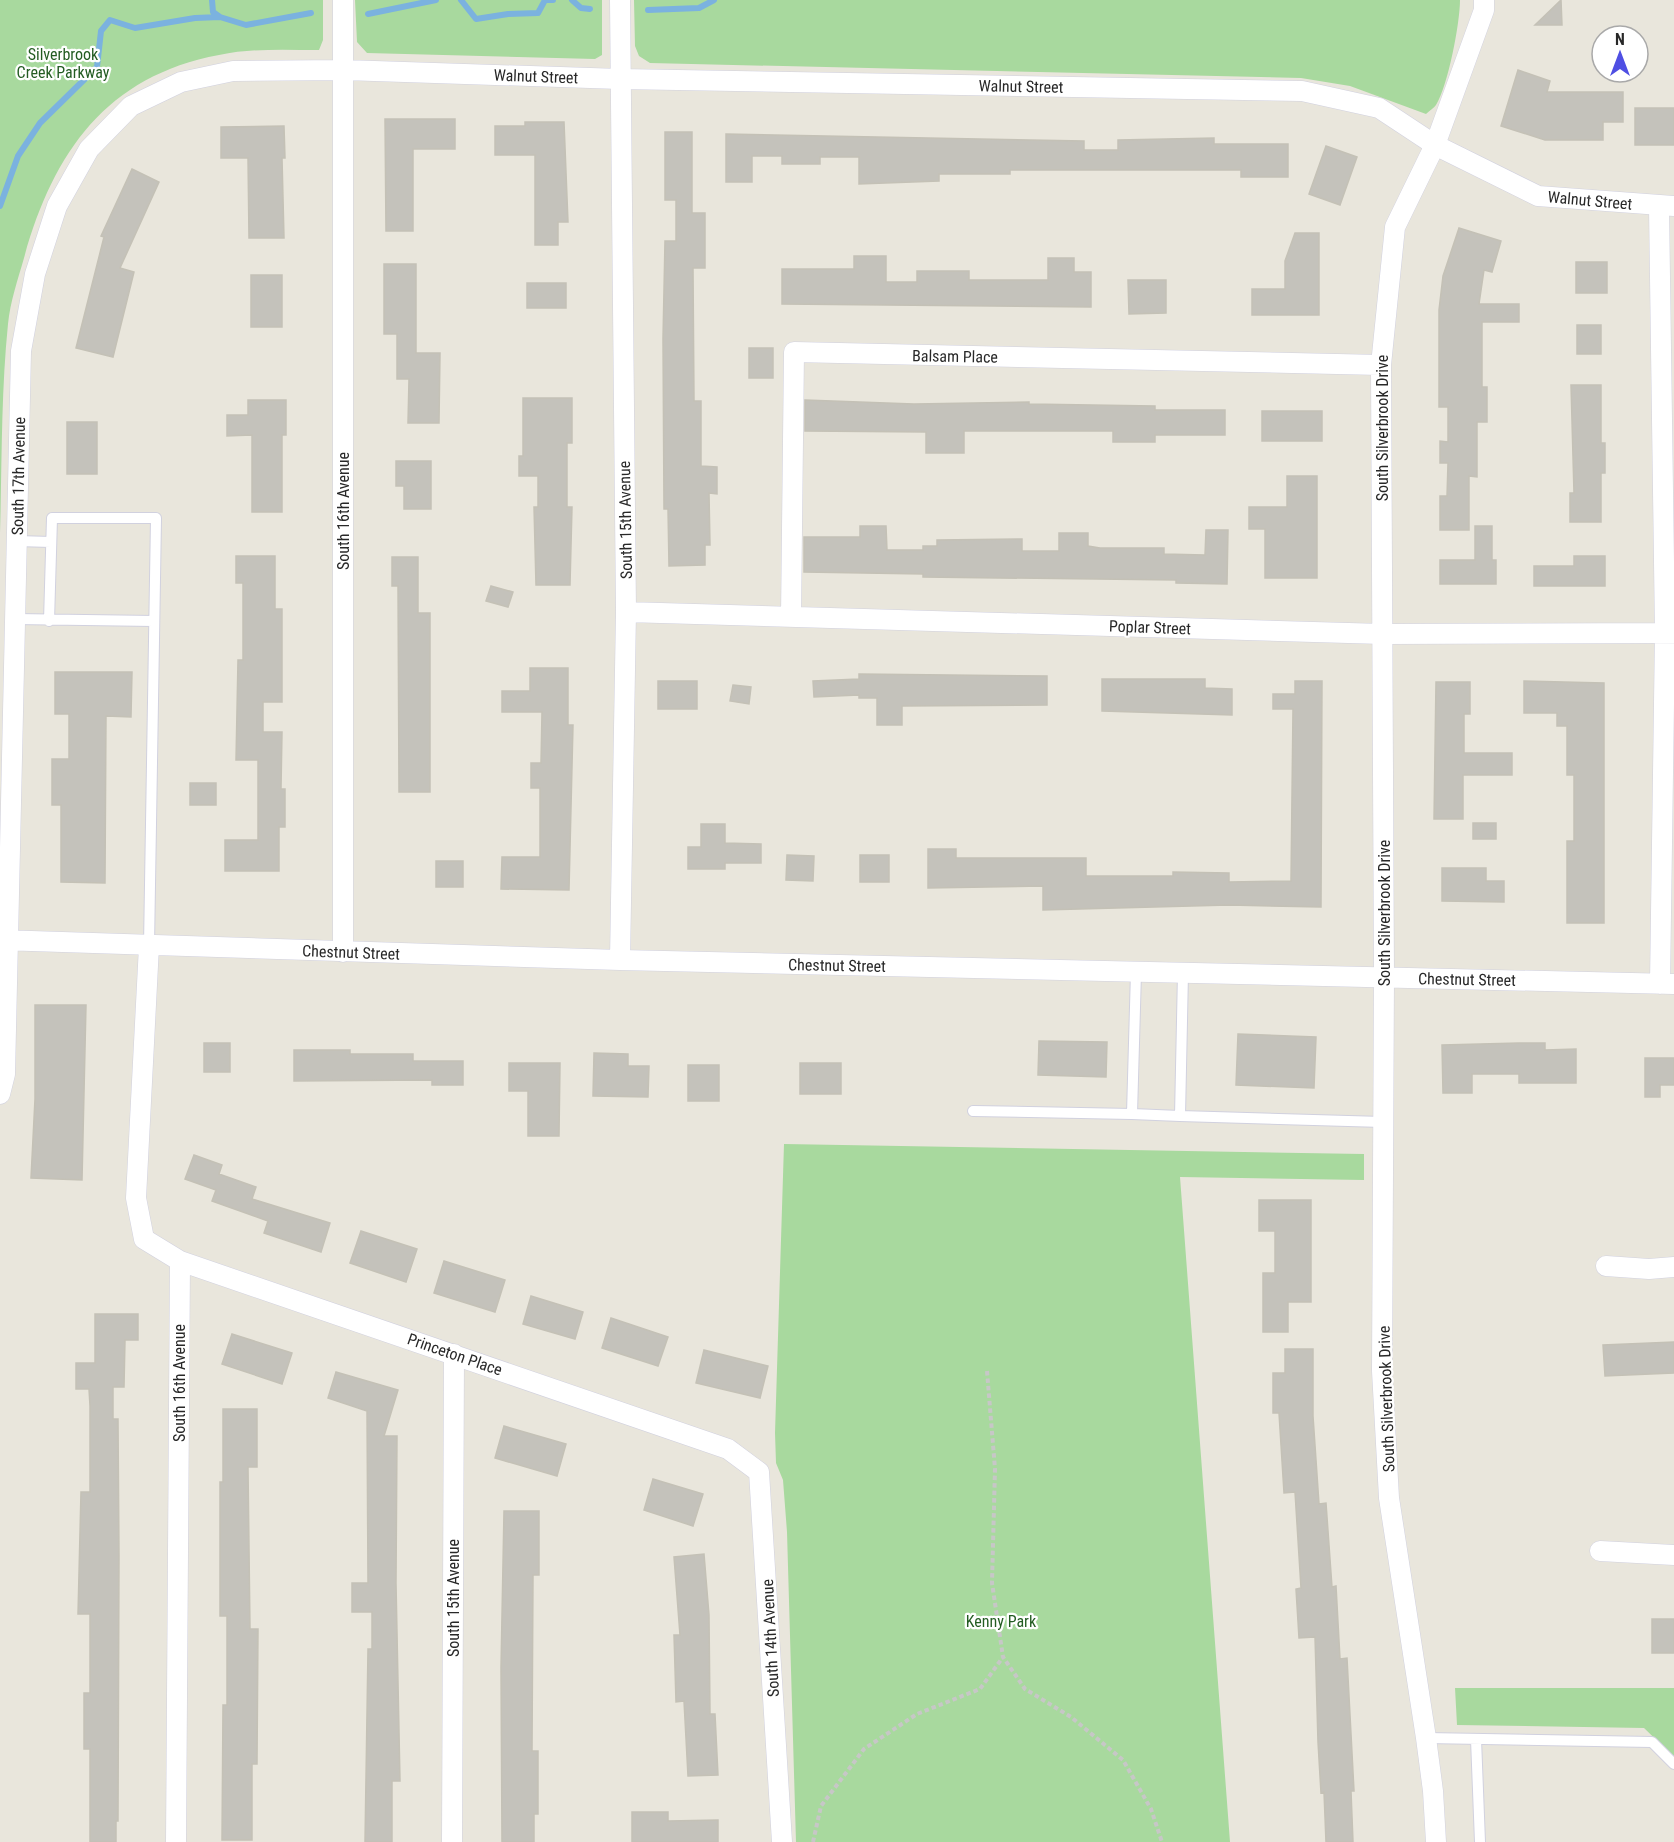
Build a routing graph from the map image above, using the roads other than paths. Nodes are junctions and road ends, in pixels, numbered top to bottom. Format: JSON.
{"nodes":[{"id":1,"x":343,"y":0,"type":"edge"},
{"id":2,"x":620,"y":0,"type":"edge"},
{"id":3,"x":1484,"y":0,"type":"edge"},
{"id":4,"x":344,"y":70,"type":"junction"},
{"id":5,"x":620,"y":79,"type":"junction"},
{"id":6,"x":1435,"y":145,"type":"junction"},
{"id":7,"x":1666,"y":206,"type":"edge"},
{"id":8,"x":1381,"y":365,"type":"junction"},
{"id":9,"x":17,"y":541,"type":"junction"},
{"id":10,"x":51,"y":542,"type":"junction"},
{"id":11,"x":626,"y":612,"type":"junction"},
{"id":12,"x":791,"y":617,"type":"junction"},
{"id":13,"x":15,"y":619,"type":"junction"},
{"id":14,"x":49,"y":621,"type":"junction"},
{"id":15,"x":154,"y":621,"type":"junction"},
{"id":16,"x":1670,"y":633,"type":"edge"},
{"id":17,"x":1383,"y":634,"type":"junction"},
{"id":18,"x":4,"y":940,"type":"edge"},
{"id":19,"x":148,"y":946,"type":"junction"},
{"id":20,"x":343,"y":952,"type":"junction"},
{"id":21,"x":620,"y":960,"type":"junction"},
{"id":22,"x":1136,"y":972,"type":"junction"},
{"id":23,"x":1183,"y":973,"type":"junction"},
{"id":24,"x":1384,"y":977,"type":"junction"},
{"id":25,"x":1667,"y":984,"type":"edge"},
{"id":26,"x":0,"y":1094,"type":"edge"},
{"id":27,"x":973,"y":1111,"type":"dead end"},
{"id":28,"x":1132,"y":1114,"type":"junction"},
{"id":29,"x":1180,"y":1116,"type":"junction"},
{"id":30,"x":1383,"y":1122,"type":"junction"},
{"id":31,"x":180,"y":1261,"type":"junction"},
{"id":32,"x":1606,"y":1266,"type":"dead end"},
{"id":33,"x":1674,"y":1267,"type":"edge"},
{"id":34,"x":454,"y":1354,"type":"junction"},
{"id":35,"x":728,"y":1449,"type":"joint"},
{"id":36,"x":1600,"y":1551,"type":"dead end"},
{"id":37,"x":1674,"y":1555,"type":"edge"},
{"id":38,"x":1426,"y":1738,"type":"junction"},
{"id":39,"x":1476,"y":1739,"type":"junction"},
{"id":40,"x":1674,"y":1764,"type":"edge"},
{"id":41,"x":176,"y":1842,"type":"edge"},
{"id":42,"x":452,"y":1842,"type":"edge"},
{"id":43,"x":782,"y":1842,"type":"edge"},
{"id":44,"x":1436,"y":1842,"type":"edge"},
{"id":45,"x":1480,"y":1842,"type":"edge"}],
"edges":[{"from":1,"to":4,"type":"street","name":"South 16th Avenue"},
{"from":2,"to":5,"type":"street","name":"South 15th Avenue"},
{"from":3,"to":6,"type":"street","name":"South Silverbrook Drive"},
{"from":4,"to":5,"type":"street","name":"Walnut Street"},
{"from":4,"to":9,"type":"street","name":"South 17th Avenue"},
{"from":4,"to":20,"type":"street","name":"South 16th Avenue"},
{"from":5,"to":6,"type":"street","name":"Walnut Street"},
{"from":5,"to":11,"type":"street","name":"South 15th Avenue"},
{"from":6,"to":7,"type":"street","name":"Walnut Street"},
{"from":6,"to":8,"type":"street","name":"South Silverbrook Drive"},
{"from":7,"to":16,"type":"street"},
{"from":8,"to":12,"type":"street","name":"Balsam Place"},
{"from":8,"to":17,"type":"street","name":"South Silverbrook Drive"},
{"from":9,"to":10,"type":"lane"},
{"from":9,"to":13,"type":"street","name":"South 17th Avenue"},
{"from":10,"to":14,"type":"lane"},
{"from":10,"to":15,"type":"lane"},
{"from":11,"to":12,"type":"street","name":"Poplar Street"},
{"from":11,"to":21,"type":"street","name":"South 15th Avenue"},
{"from":12,"to":17,"type":"street","name":"Poplar Street"},
{"from":13,"to":14,"type":"lane"},
{"from":13,"to":18,"type":"street","name":"South 17th Avenue"},
{"from":14,"to":15,"type":"lane"},
{"from":15,"to":19,"type":"lane"},
{"from":16,"to":17,"type":"street","name":"Poplar Street"},
{"from":16,"to":25,"type":"street"},
{"from":17,"to":24,"type":"street","name":"South Silverbrook Drive"},
{"from":18,"to":19,"type":"street","name":"Chestnut Street"},
{"from":18,"to":26,"type":"street","name":"South 17th Avenue"},
{"from":19,"to":20,"type":"street","name":"Chestnut Street"},
{"from":19,"to":31,"type":"street"},
{"from":20,"to":21,"type":"street","name":"Chestnut Street"},
{"from":21,"to":22,"type":"street","name":"Chestnut Street"},
{"from":22,"to":23,"type":"street","name":"Chestnut Street"},
{"from":22,"to":28,"type":"lane"},
{"from":23,"to":24,"type":"street","name":"Chestnut Street"},
{"from":23,"to":29,"type":"lane"},
{"from":24,"to":25,"type":"street","name":"Chestnut Street"},
{"from":24,"to":30,"type":"street","name":"South Silverbrook Drive"},
{"from":27,"to":28,"type":"lane"},
{"from":28,"to":29,"type":"lane"},
{"from":29,"to":30,"type":"lane"},
{"from":30,"to":38,"type":"street","name":"South Silverbrook Drive"},
{"from":31,"to":34,"type":"street","name":"Princeton Place"},
{"from":31,"to":41,"type":"street","name":"South 16th Avenue"},
{"from":32,"to":33,"type":"street"},
{"from":34,"to":35,"type":"street","name":"Princeton Place"},
{"from":34,"to":42,"type":"street","name":"South 15th Avenue"},
{"from":35,"to":43,"type":"street","name":"South 14th Avenue"},
{"from":36,"to":37,"type":"street"},
{"from":38,"to":39,"type":"lane"},
{"from":38,"to":44,"type":"street","name":"South Silverbrook Drive"},
{"from":39,"to":40,"type":"lane"},
{"from":39,"to":45,"type":"lane"}]}
